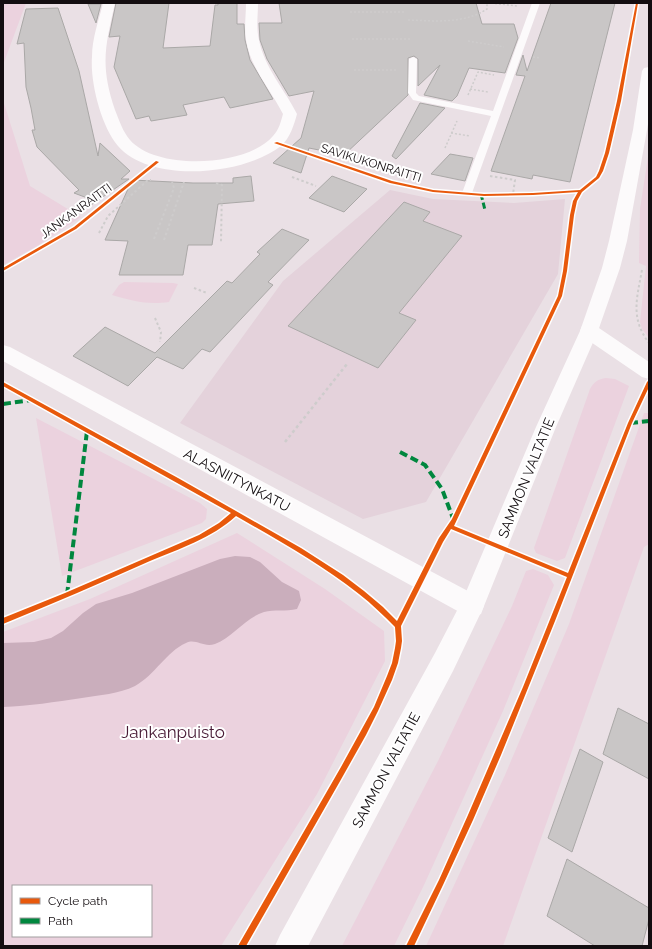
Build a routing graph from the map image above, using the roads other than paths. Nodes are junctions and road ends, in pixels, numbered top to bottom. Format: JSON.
{"nodes":[{"id":1,"x":109,"y":3,"type":"edge"},
{"id":2,"x":252,"y":3,"type":"edge"},
{"id":3,"x":535,"y":6,"type":"edge"},
{"id":4,"x":413,"y":60,"type":"dead end"},
{"id":5,"x":649,"y":71,"type":"edge"},
{"id":6,"x":495,"y":114,"type":"junction"},
{"id":7,"x":467,"y":193,"type":"dead end"},
{"id":8,"x":589,"y":331,"type":"junction"},
{"id":9,"x":3,"y":352,"type":"edge"},
{"id":10,"x":649,"y":372,"type":"edge"},
{"id":11,"x":472,"y":606,"type":"junction"},
{"id":12,"x":291,"y":946,"type":"edge"}],
"edges":[{"from":1,"to":2,"type":"street"},
{"from":3,"to":6,"type":"lane"},
{"from":4,"to":6,"type":"lane"},
{"from":5,"to":8,"type":"street","name":"SAMMON VALTATIE"},
{"from":6,"to":7,"type":"lane"},
{"from":8,"to":10,"type":"street"},
{"from":8,"to":11,"type":"street","name":"SAMMON VALTATIE"},
{"from":9,"to":11,"type":"street","name":"ALASNIITYNKATU"},
{"from":11,"to":12,"type":"street","name":"SAMMON VALTATIE"}]}
